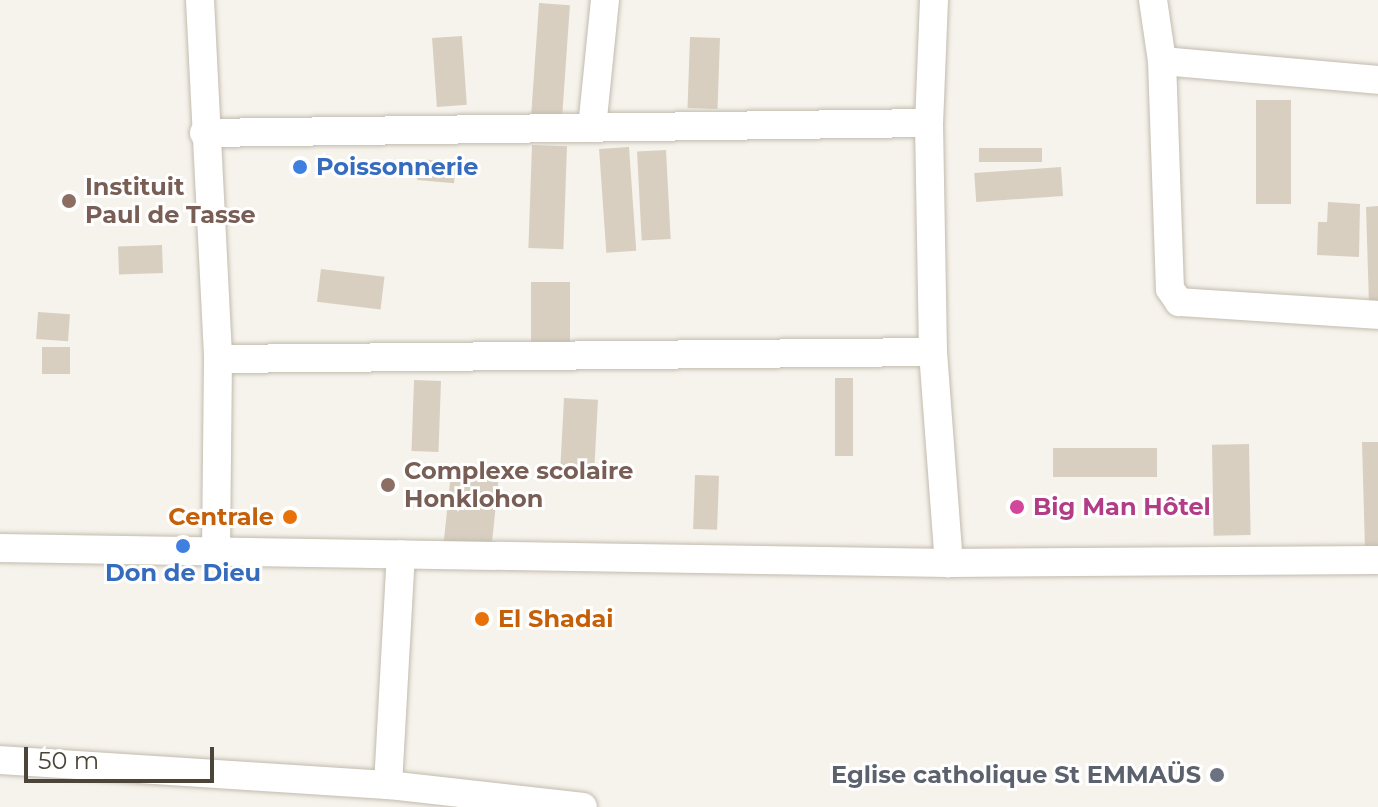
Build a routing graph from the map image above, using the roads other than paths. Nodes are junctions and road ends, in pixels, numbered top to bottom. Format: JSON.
{"nodes":[{"id":1,"x":200,"y":0,"type":"edge"},
{"id":2,"x":605,"y":0,"type":"edge"},
{"id":3,"x":934,"y":0,"type":"edge"},
{"id":4,"x":1153,"y":0,"type":"edge"},
{"id":5,"x":1162,"y":61,"type":"junction"},
{"id":6,"x":1378,"y":80,"type":"edge"},
{"id":7,"x":929,"y":123,"type":"junction"},
{"id":8,"x":592,"y":128,"type":"junction"},
{"id":9,"x":204,"y":133,"type":"junction"},
{"id":10,"x":1378,"y":315,"type":"edge"},
{"id":11,"x":933,"y":352,"type":"junction"},
{"id":12,"x":218,"y":359,"type":"junction"},
{"id":13,"x":0,"y":548,"type":"edge"},
{"id":14,"x":216,"y":553,"type":"junction"},
{"id":15,"x":401,"y":554,"type":"junction"},
{"id":16,"x":1378,"y":560,"type":"edge"},
{"id":17,"x":949,"y":563,"type":"junction"},
{"id":18,"x":0,"y":760,"type":"edge"},
{"id":19,"x":388,"y":785,"type":"junction"},
{"id":20,"x":583,"y":807,"type":"edge"}],
"edges":[{"from":1,"to":9,"type":"street"},
{"from":2,"to":8,"type":"street"},
{"from":3,"to":7,"type":"street"},
{"from":4,"to":5,"type":"street"},
{"from":5,"to":6,"type":"street"},
{"from":5,"to":10,"type":"street"},
{"from":7,"to":8,"type":"street"},
{"from":7,"to":11,"type":"street"},
{"from":8,"to":9,"type":"street"},
{"from":9,"to":12,"type":"street"},
{"from":11,"to":12,"type":"street"},
{"from":11,"to":17,"type":"street"},
{"from":12,"to":14,"type":"street"},
{"from":13,"to":14,"type":"street"},
{"from":14,"to":15,"type":"street"},
{"from":15,"to":17,"type":"street"},
{"from":15,"to":19,"type":"street"},
{"from":16,"to":17,"type":"street"},
{"from":18,"to":19,"type":"street"},
{"from":19,"to":20,"type":"street"}]}
